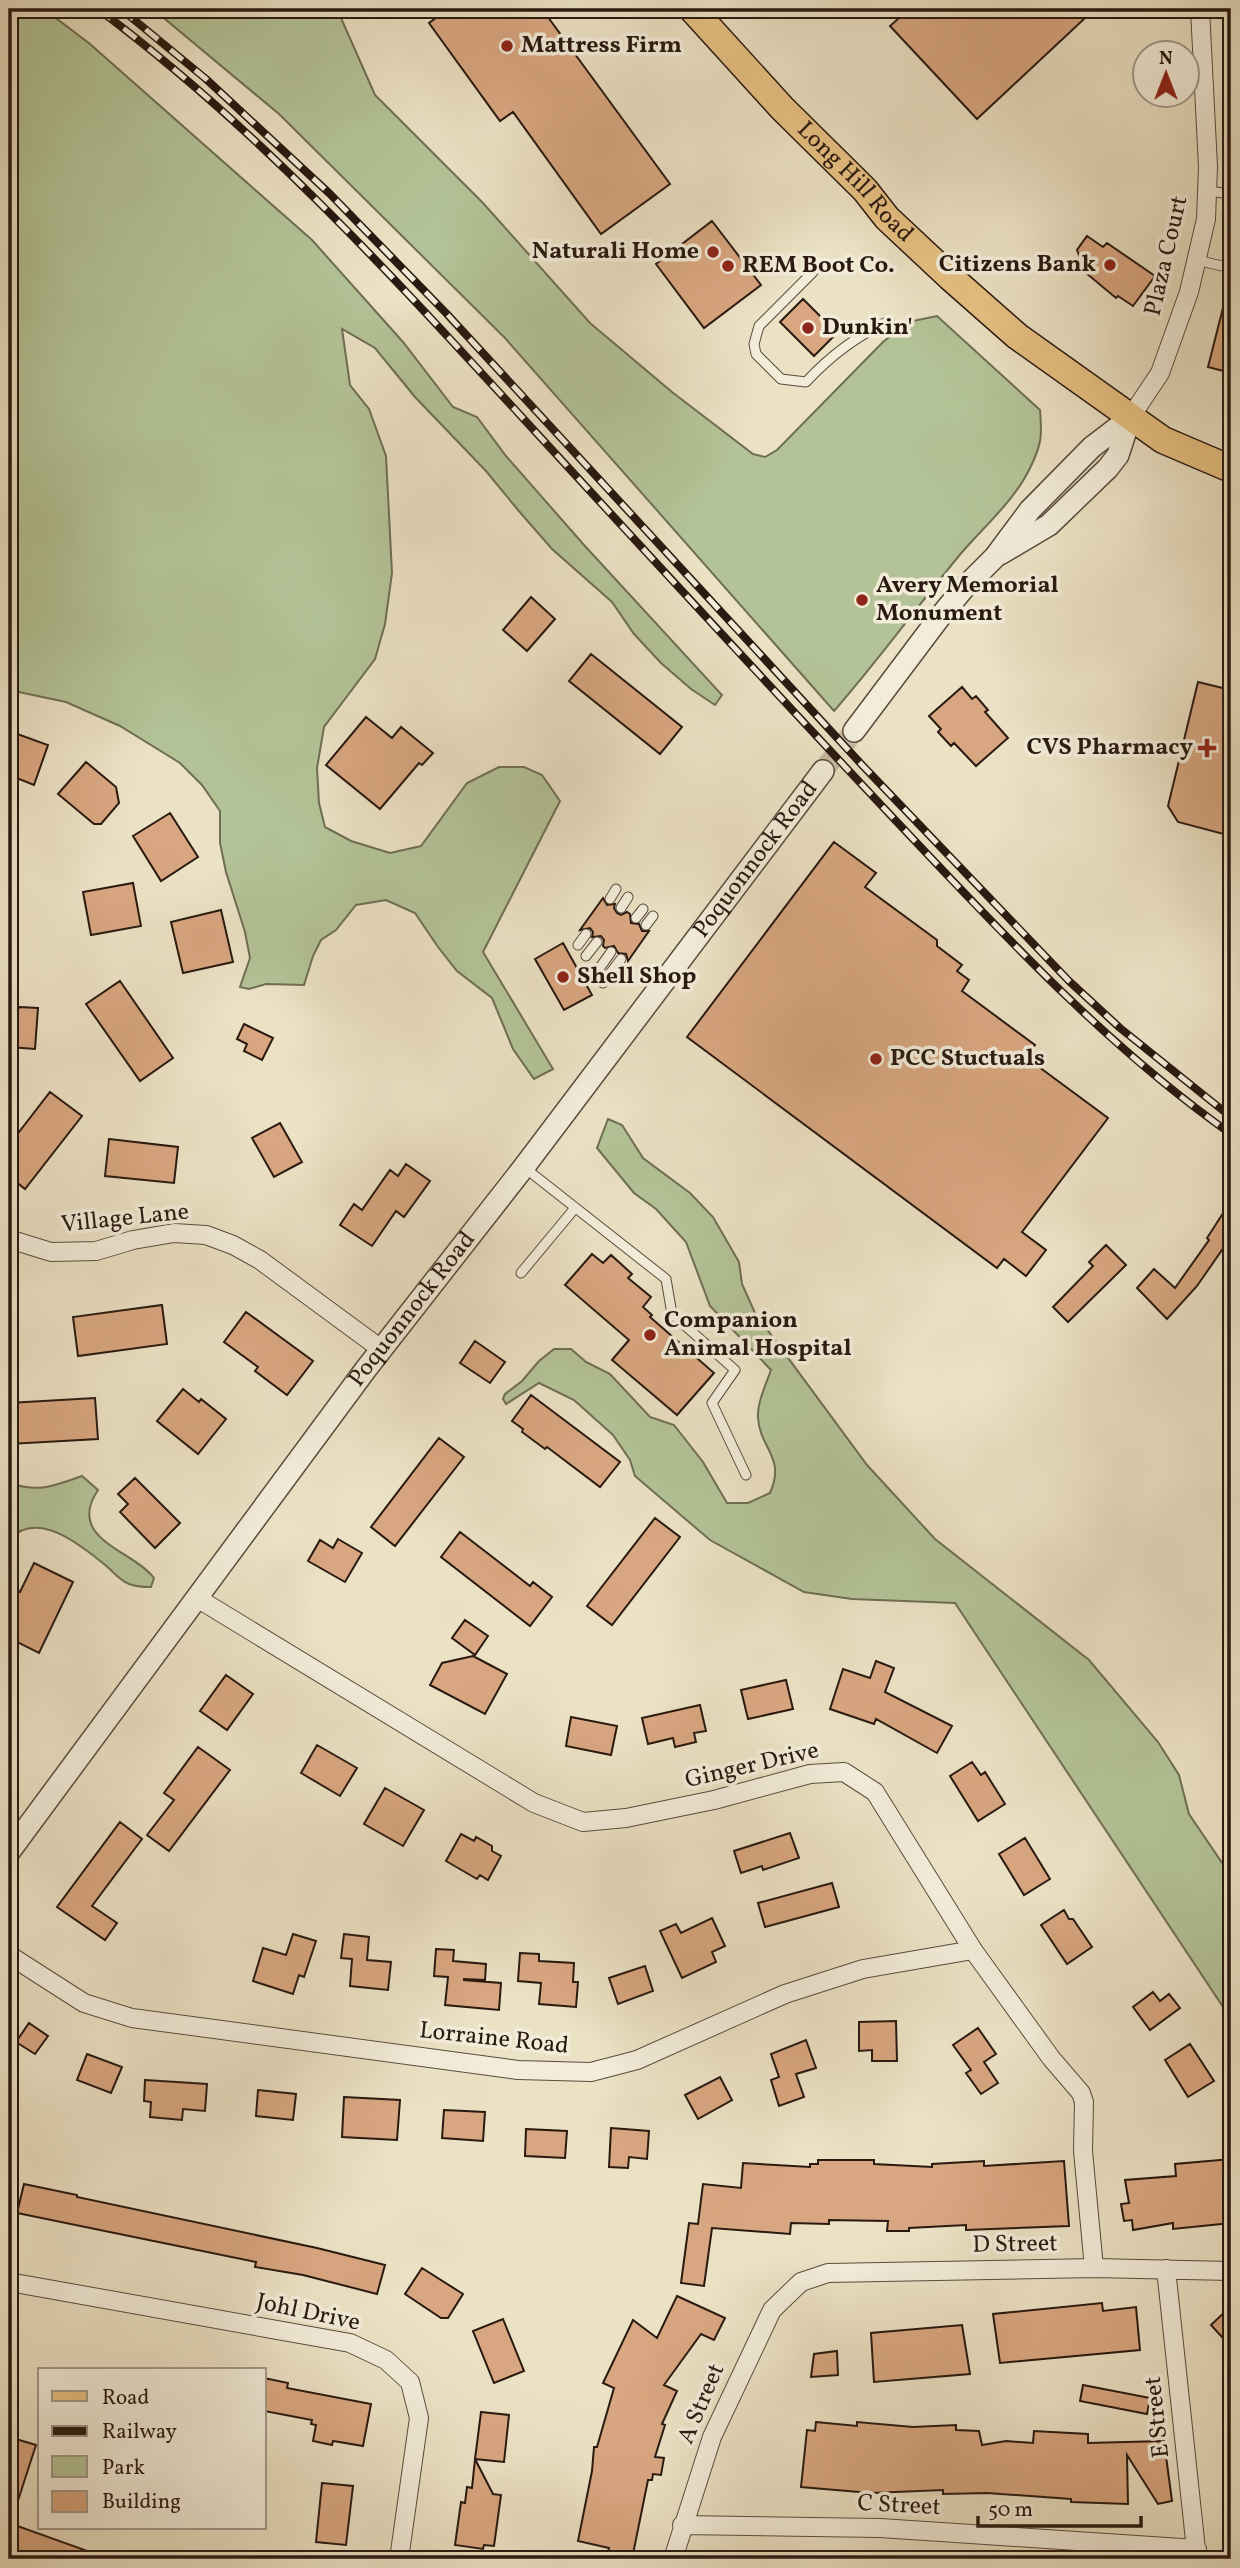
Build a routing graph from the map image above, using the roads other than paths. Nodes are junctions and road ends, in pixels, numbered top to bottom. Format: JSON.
{"nodes":[{"id":1,"x":692,"y":9,"type":"edge"},
{"id":2,"x":1200,"y":9,"type":"edge"},
{"id":3,"x":1207,"y":191,"type":"junction"},
{"id":4,"x":1231,"y":194,"type":"edge"},
{"id":5,"x":1196,"y":260,"type":"junction"},
{"id":6,"x":1231,"y":268,"type":"edge"},
{"id":7,"x":813,"y":272,"type":"dead end"},
{"id":8,"x":889,"y":321,"type":"dead end"},
{"id":9,"x":1130,"y":418,"type":"junction"},
{"id":10,"x":1231,"y":469,"type":"edge"},
{"id":11,"x":854,"y":731,"type":"tunnel mouth"},
{"id":12,"x":823,"y":772,"type":"tunnel mouth"},
{"id":13,"x":617,"y":889,"type":"dead end"},
{"id":14,"x":628,"y":897,"type":"dead end"},
{"id":15,"x":610,"y":900,"type":"dead end"},
{"id":16,"x":621,"y":908,"type":"dead end"},
{"id":17,"x":643,"y":909,"type":"dead end"},
{"id":18,"x":653,"y":916,"type":"dead end"},
{"id":19,"x":636,"y":918,"type":"dead end"},
{"id":20,"x":646,"y":925,"type":"dead end"},
{"id":21,"x":586,"y":934,"type":"dead end"},
{"id":22,"x":597,"y":942,"type":"dead end"},
{"id":23,"x":578,"y":945,"type":"dead end"},
{"id":24,"x":611,"y":952,"type":"dead end"},
{"id":25,"x":586,"y":956,"type":"dead end"},
{"id":26,"x":621,"y":959,"type":"dead end"},
{"id":27,"x":596,"y":973,"type":"dead end"},
{"id":28,"x":603,"y":983,"type":"dead end"},
{"id":29,"x":524,"y":1167,"type":"junction"},
{"id":30,"x":575,"y":1208,"type":"junction"},
{"id":31,"x":9,"y":1239,"type":"edge"},
{"id":32,"x":521,"y":1273,"type":"dead end"},
{"id":33,"x":381,"y":1349,"type":"junction"},
{"id":34,"x":746,"y":1475,"type":"dead end"},
{"id":35,"x":197,"y":1598,"type":"junction"},
{"id":36,"x":9,"y":1852,"type":"edge"},
{"id":37,"x":973,"y":1950,"type":"junction"},
{"id":38,"x":9,"y":1955,"type":"edge"},
{"id":39,"x":1094,"y":2268,"type":"junction"},
{"id":40,"x":1166,"y":2269,"type":"junction"},
{"id":41,"x":1231,"y":2271,"type":"edge"},
{"id":42,"x":9,"y":2282,"type":"edge"},
{"id":43,"x":801,"y":2282,"type":"joint"},
{"id":44,"x":682,"y":2525,"type":"junction"},
{"id":45,"x":1197,"y":2554,"type":"edge"},
{"id":46,"x":399,"y":2559,"type":"edge"},
{"id":47,"x":673,"y":2559,"type":"edge"}],
"edges":[{"from":1,"to":9,"type":"main road","name":"Long Hill Road"},
{"from":2,"to":3,"type":"street","name":"Plaza Court"},
{"from":3,"to":4,"type":"lane"},
{"from":3,"to":5,"type":"street","name":"Plaza Court"},
{"from":5,"to":6,"type":"lane"},
{"from":5,"to":9,"type":"street","name":"Plaza Court"},
{"from":7,"to":8,"type":"lane"},
{"from":9,"to":10,"type":"main road"},
{"from":9,"to":11,"type":"street"},
{"from":12,"to":29,"type":"street","name":"Poquonnock Road"},
{"from":13,"to":15,"type":"lane"},
{"from":14,"to":16,"type":"lane"},
{"from":17,"to":19,"type":"lane"},
{"from":18,"to":20,"type":"lane"},
{"from":21,"to":23,"type":"lane"},
{"from":22,"to":25,"type":"lane"},
{"from":24,"to":27,"type":"lane"},
{"from":26,"to":28,"type":"lane"},
{"from":29,"to":30,"type":"lane"},
{"from":29,"to":33,"type":"street","name":"Poquonnock Road"},
{"from":30,"to":32,"type":"lane"},
{"from":30,"to":34,"type":"lane"},
{"from":31,"to":33,"type":"street","name":"Village Lane"},
{"from":33,"to":35,"type":"street","name":"Poquonnock Road"},
{"from":35,"to":36,"type":"street","name":"Poquonnock Road"},
{"from":35,"to":37,"type":"street","name":"Ginger Drive"},
{"from":37,"to":38,"type":"street","name":"Lorraine Road"},
{"from":37,"to":39,"type":"street","name":"Ginger Drive"},
{"from":39,"to":40,"type":"street","name":"D Street"},
{"from":39,"to":43,"type":"street","name":"D Street"},
{"from":40,"to":41,"type":"street","name":"D Street"},
{"from":40,"to":45,"type":"street","name":"E Street"},
{"from":42,"to":46,"type":"street","name":"Johl Drive"},
{"from":43,"to":44,"type":"street","name":"A Street"},
{"from":44,"to":45,"type":"street","name":"C Street"},
{"from":44,"to":47,"type":"street","name":"A Street"}]}
